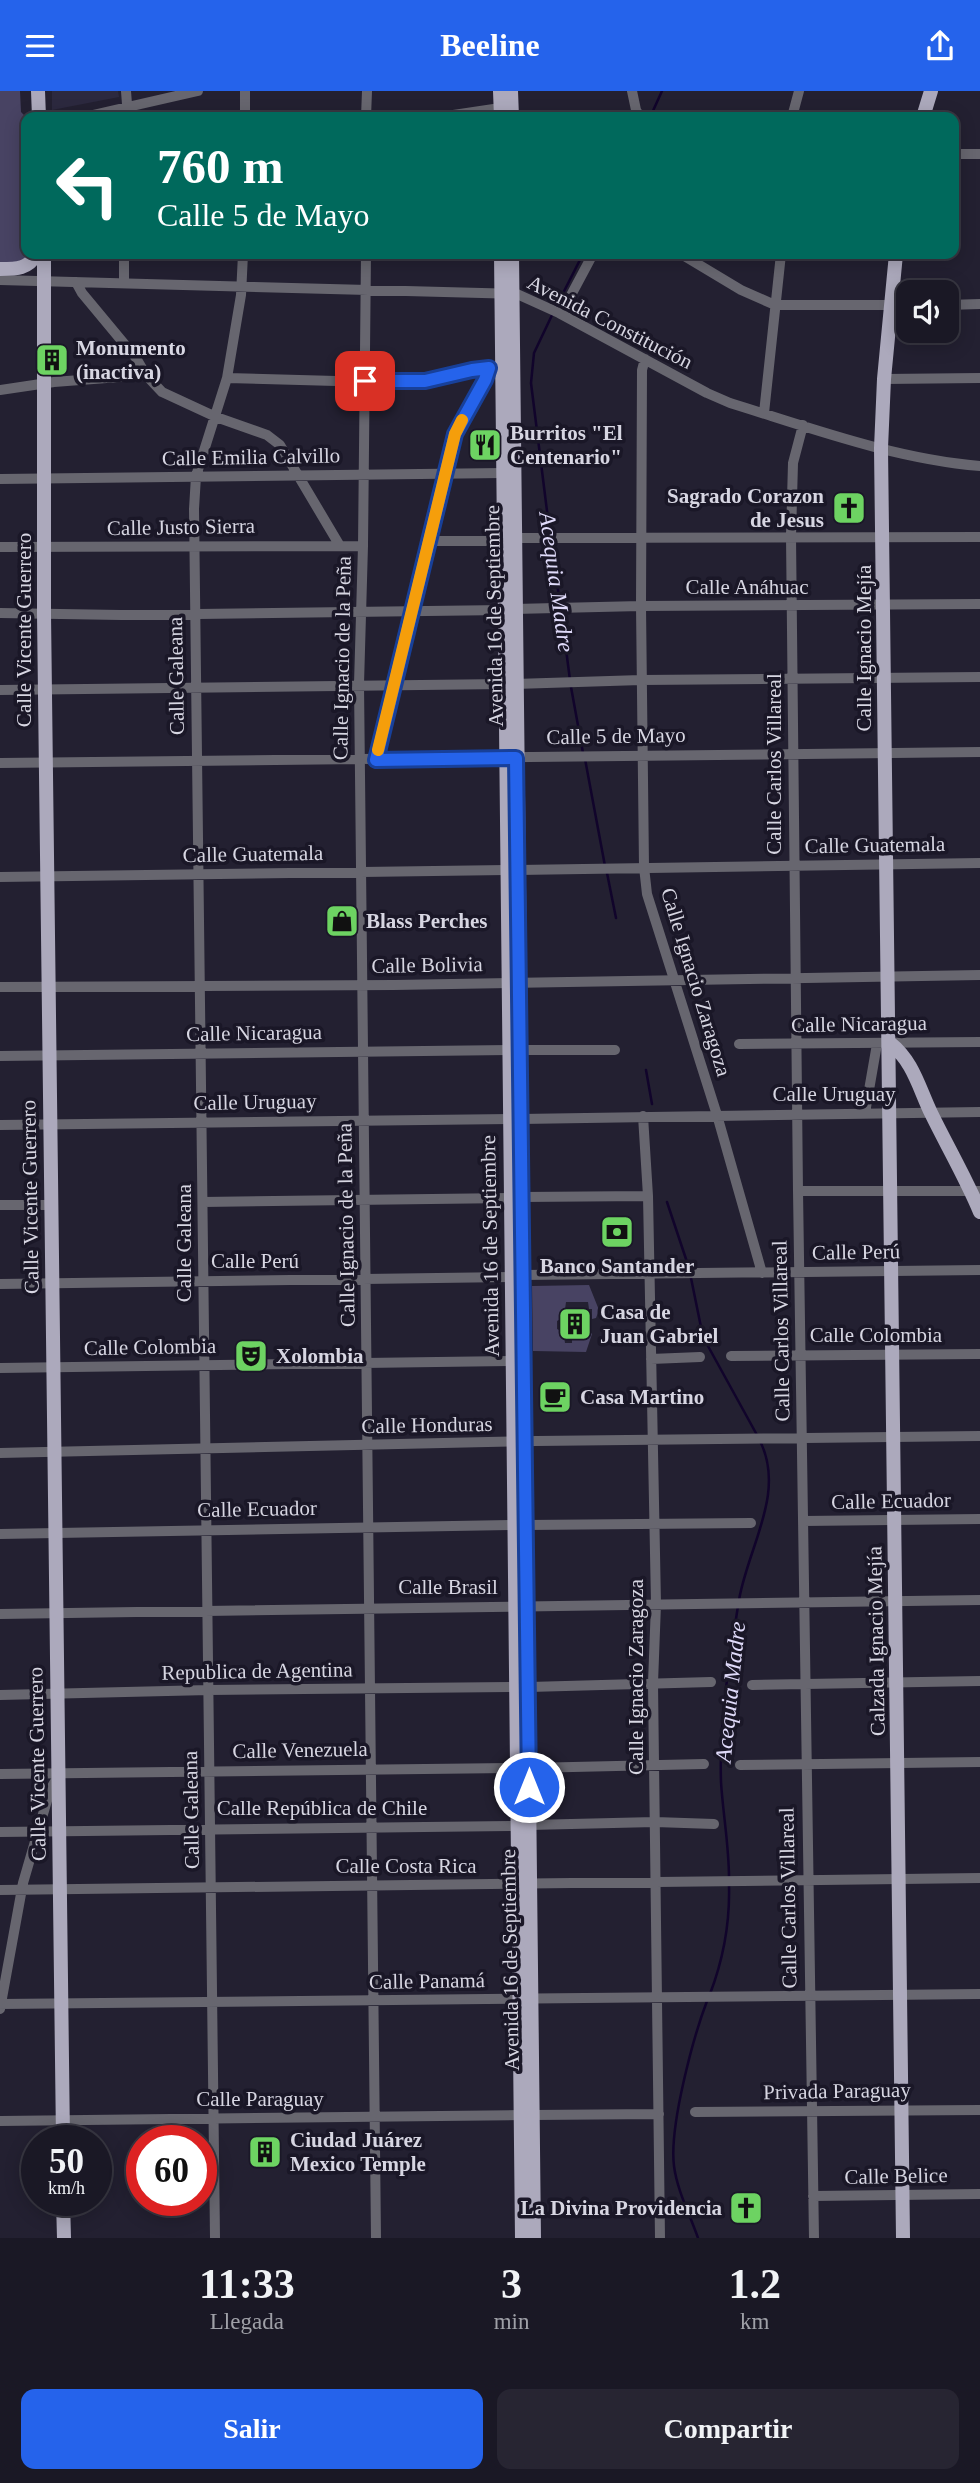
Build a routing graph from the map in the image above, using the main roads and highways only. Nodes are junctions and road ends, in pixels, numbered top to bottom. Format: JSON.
{"nodes":[{"id":1,"x":38,"y":91,"type":"edge"},
{"id":2,"x":500,"y":91,"type":"edge"},
{"id":3,"x":511,"y":91,"type":"edge"},
{"id":4,"x":931,"y":91,"type":"edge"},
{"id":5,"x":39,"y":112,"type":"edge"},
{"id":6,"x":506,"y":112,"type":"edge"},
{"id":7,"x":925,"y":112,"type":"edge"},
{"id":8,"x":33,"y":259,"type":"edge"},
{"id":9,"x":44,"y":259,"type":"edge"},
{"id":10,"x":501,"y":259,"type":"edge"},
{"id":11,"x":511,"y":259,"type":"edge"},
{"id":12,"x":895,"y":259,"type":"edge"},
{"id":13,"x":0,"y":269,"type":"edge"},
{"id":14,"x":506,"y":293,"type":"junction"},
{"id":15,"x":508,"y":539,"type":"junction"},
{"id":16,"x":883,"y":1043,"type":"junction"},
{"id":17,"x":976,"y":1191,"type":"edge"},
{"id":18,"x":980,"y":1212,"type":"edge"},
{"id":19,"x":517,"y":1276,"type":"junction"},
{"id":20,"x":519,"y":1442,"type":"junction"},
{"id":21,"x":527,"y":2115,"type":"junction"},
{"id":22,"x":63,"y":2125,"type":"edge"},
{"id":23,"x":63,"y":2216,"type":"edge"},
{"id":24,"x":64,"y":2238,"type":"edge"},
{"id":25,"x":522,"y":2238,"type":"edge"},
{"id":26,"x":534,"y":2238,"type":"edge"},
{"id":27,"x":903,"y":2238,"type":"edge"}],
"edges":[{"from":1,"to":5,"type":"main road"},
{"from":2,"to":6,"type":"main road"},
{"from":3,"to":6,"type":"main road"},
{"from":4,"to":7,"type":"main road"},
{"from":8,"to":13,"type":"main road"},
{"from":9,"to":22,"type":"main road","name":"Calle Vicente Guerrero"},
{"from":10,"to":14,"type":"main road","name":"Avenida 16 de Septiembre"},
{"from":11,"to":14,"type":"main road","name":"Avenida 16 de Septiembre"},
{"from":12,"to":16,"type":"main road","name":"Calle Ignacio Mejía"},
{"from":14,"to":15,"type":"main road","name":"Avenida 16 de Septiembre"},
{"from":14,"to":15,"type":"main road","name":"Avenida 16 de Septiembre"},
{"from":15,"to":19,"type":"main road","name":"Avenida 16 de Septiembre"},
{"from":16,"to":17,"type":"main road"},
{"from":16,"to":27,"type":"main road","name":"Calzada Ignacio Mejía"},
{"from":17,"to":18,"type":"main road"},
{"from":19,"to":20,"type":"main road","name":"Avenida 16 de Septiembre"},
{"from":19,"to":20,"type":"main road","name":"Avenida 16 de Septiembre"},
{"from":20,"to":21,"type":"main road","name":"Avenida 16 de Septiembre"},
{"from":21,"to":25,"type":"main road","name":"Avenida 16 de Septiembre"},
{"from":21,"to":26,"type":"main road","name":"Avenida 16 de Septiembre"},
{"from":23,"to":24,"type":"main road"}]}
